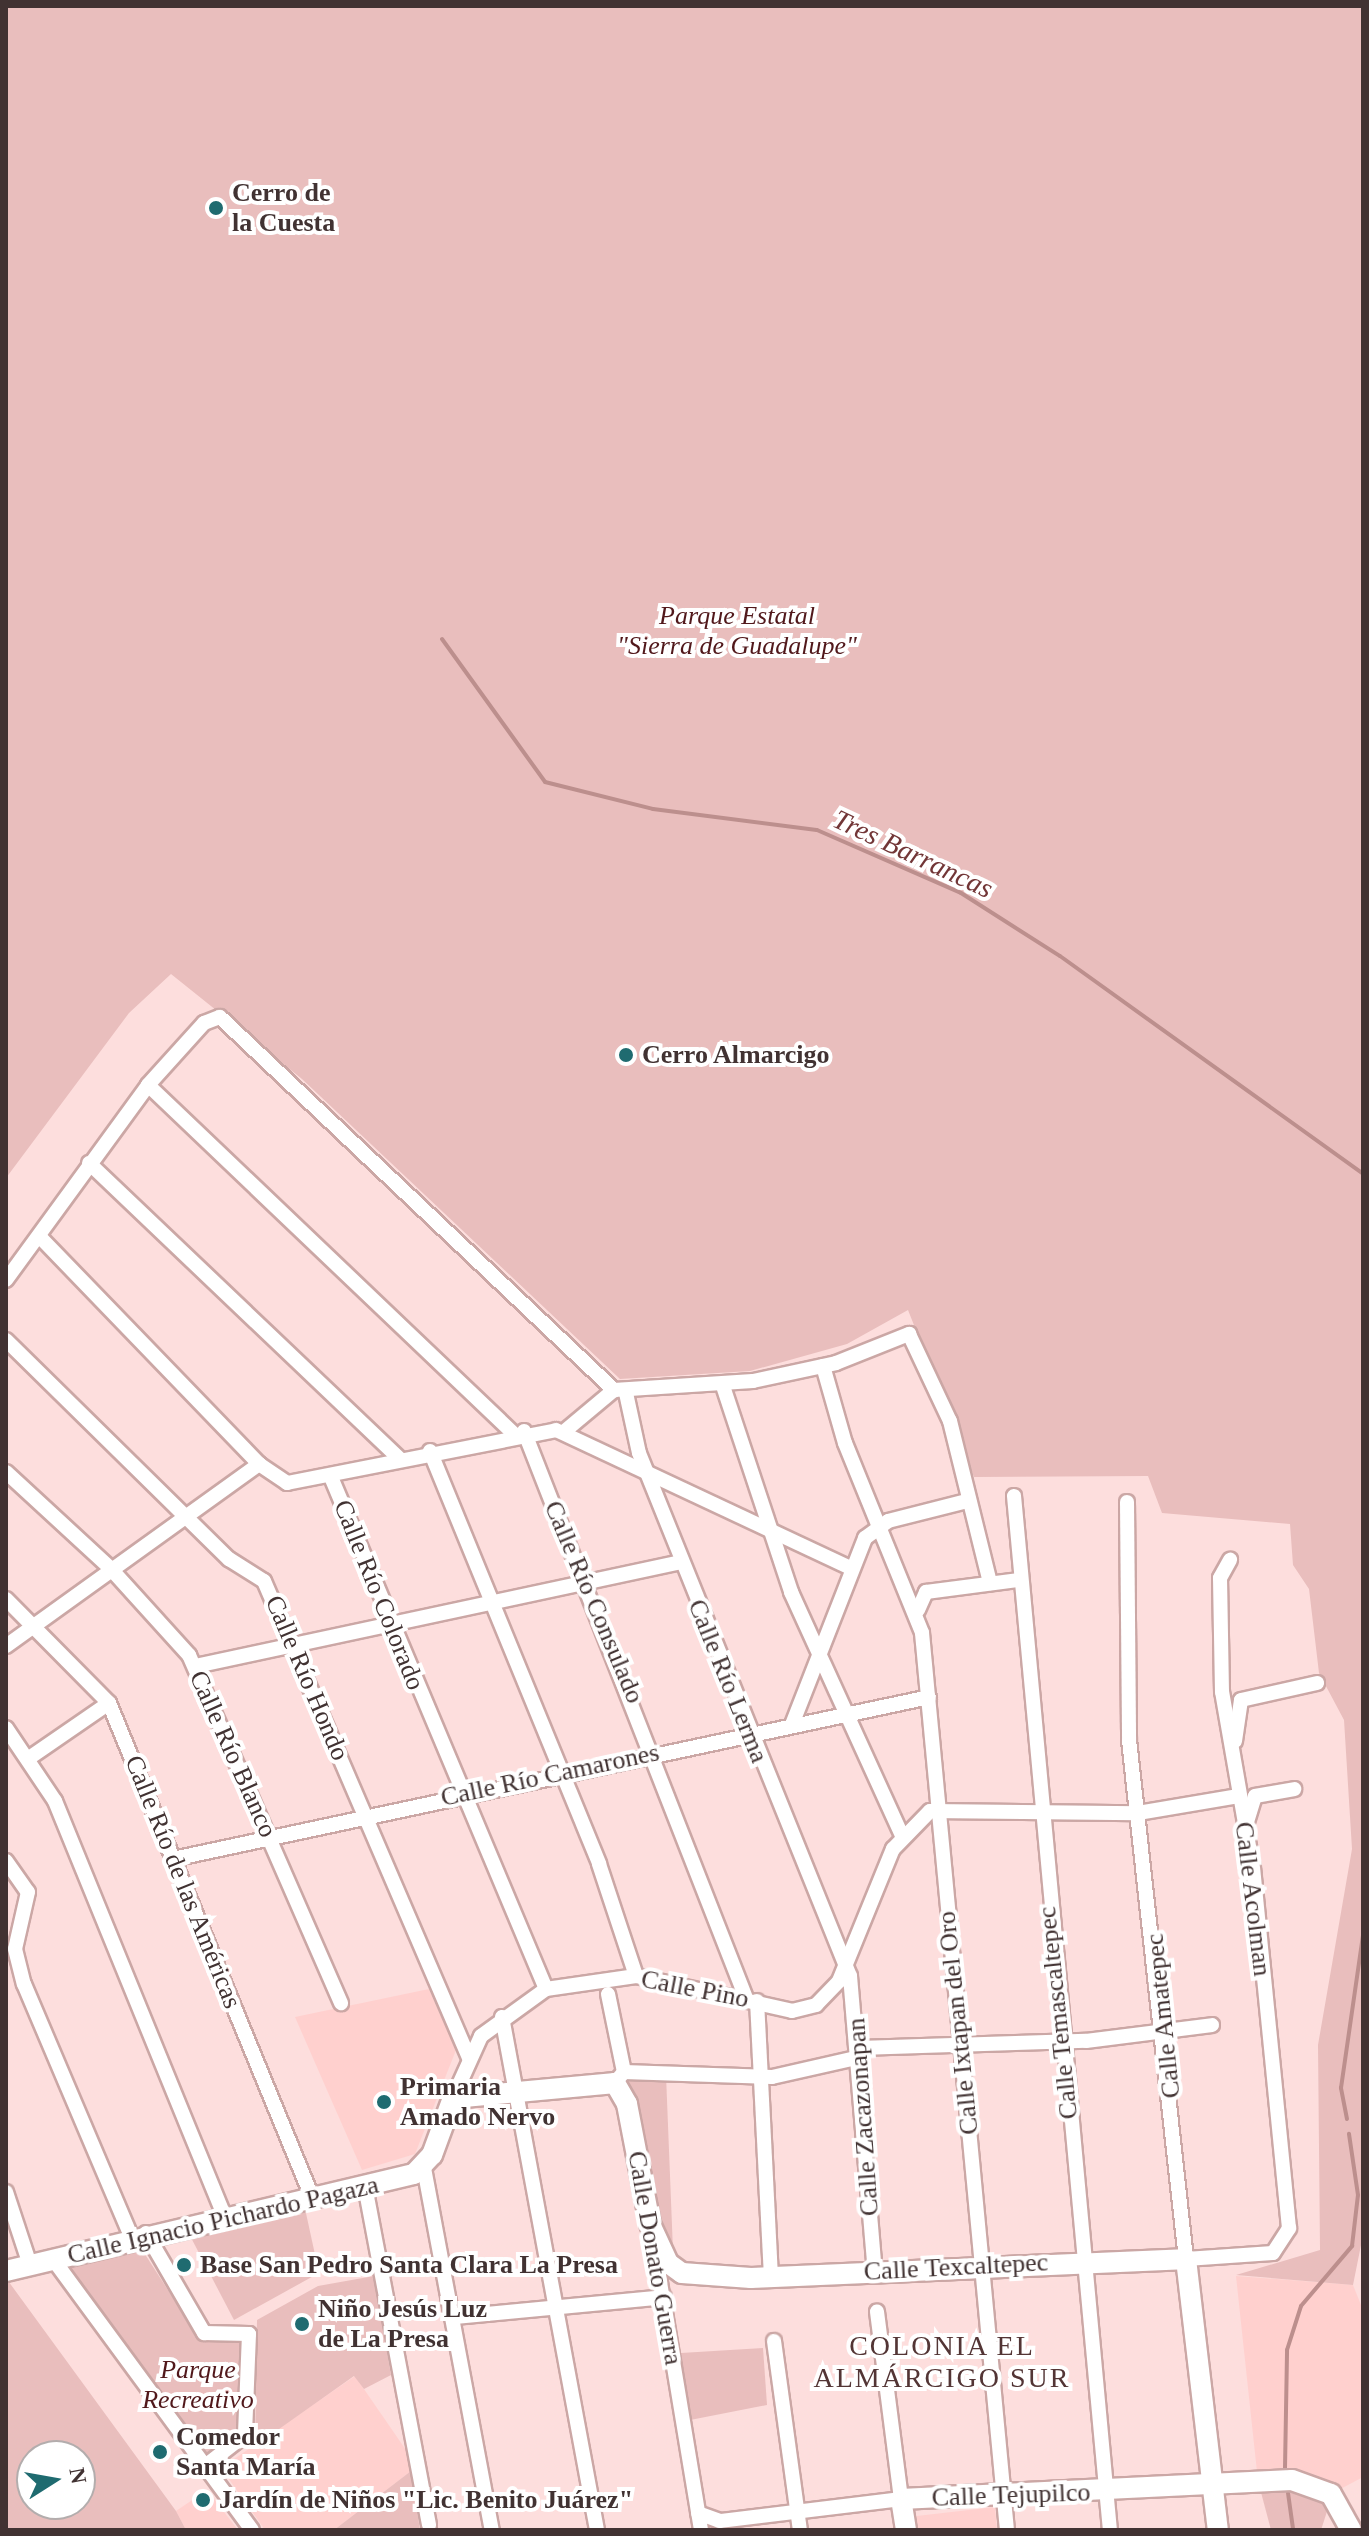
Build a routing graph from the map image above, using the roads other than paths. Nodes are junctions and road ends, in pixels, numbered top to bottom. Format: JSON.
{"nodes":[{"id":1,"x":148,"y":1085,"type":"junction"},
{"id":2,"x":89,"y":1163,"type":"junction"},
{"id":3,"x":39,"y":1236,"type":"junction"},
{"id":4,"x":6,"y":1280,"type":"edge"},
{"id":5,"x":6,"y":1340,"type":"edge"},
{"id":6,"x":823,"y":1366,"type":"junction"},
{"id":7,"x":723,"y":1386,"type":"junction"},
{"id":8,"x":620,"y":1392,"type":"junction"},
{"id":9,"x":565,"y":1431,"type":"junction"},
{"id":10,"x":518,"y":1432,"type":"junction"},
{"id":11,"x":430,"y":1451,"type":"junction"},
{"id":12,"x":399,"y":1458,"type":"junction"},
{"id":13,"x":259,"y":1464,"type":"junction"},
{"id":14,"x":646,"y":1469,"type":"junction"},
{"id":15,"x":6,"y":1472,"type":"edge"},
{"id":16,"x":331,"y":1477,"type":"junction"},
{"id":17,"x":1014,"y":1496,"type":"dead end"},
{"id":18,"x":967,"y":1501,"type":"junction"},
{"id":19,"x":1127,"y":1502,"type":"dead end"},
{"id":20,"x":189,"y":1516,"type":"junction"},
{"id":21,"x":881,"y":1523,"type":"junction"},
{"id":22,"x":771,"y":1531,"type":"junction"},
{"id":23,"x":1230,"y":1560,"type":"dead end"},
{"id":24,"x":682,"y":1562,"type":"junction"},
{"id":25,"x":849,"y":1567,"type":"junction"},
{"id":26,"x":111,"y":1569,"type":"junction"},
{"id":27,"x":1019,"y":1580,"type":"junction"},
{"id":28,"x":589,"y":1583,"type":"junction"},
{"id":29,"x":990,"y":1583,"type":"junction"},
{"id":30,"x":6,"y":1599,"type":"edge"},
{"id":31,"x":489,"y":1605,"type":"junction"},
{"id":32,"x":918,"y":1618,"type":"junction"},
{"id":33,"x":34,"y":1626,"type":"junction"},
{"id":34,"x":392,"y":1627,"type":"junction"},
{"id":35,"x":6,"y":1646,"type":"edge"},
{"id":36,"x":295,"y":1646,"type":"junction"},
{"id":37,"x":820,"y":1650,"type":"junction"},
{"id":38,"x":196,"y":1666,"type":"junction"},
{"id":39,"x":1317,"y":1683,"type":"dead end"},
{"id":40,"x":929,"y":1697,"type":"junction"},
{"id":41,"x":109,"y":1703,"type":"junction"},
{"id":42,"x":845,"y":1711,"type":"junction"},
{"id":43,"x":793,"y":1722,"type":"junction"},
{"id":44,"x":6,"y":1728,"type":"edge"},
{"id":45,"x":749,"y":1733,"type":"junction"},
{"id":46,"x":1231,"y":1749,"type":"junction"},
{"id":47,"x":655,"y":1752,"type":"junction"},
{"id":48,"x":32,"y":1756,"type":"junction"},
{"id":49,"x":558,"y":1772,"type":"junction"},
{"id":50,"x":1294,"y":1789,"type":"dead end"},
{"id":51,"x":461,"y":1794,"type":"junction"},
{"id":52,"x":1239,"y":1796,"type":"junction"},
{"id":53,"x":936,"y":1809,"type":"junction"},
{"id":54,"x":1138,"y":1813,"type":"junction"},
{"id":55,"x":1038,"y":1815,"type":"junction"},
{"id":56,"x":364,"y":1816,"type":"junction"},
{"id":57,"x":1245,"y":1828,"type":"junction"},
{"id":58,"x":269,"y":1836,"type":"junction"},
{"id":59,"x":902,"y":1836,"type":"junction"},
{"id":60,"x":173,"y":1859,"type":"junction"},
{"id":61,"x":6,"y":1861,"type":"edge"},
{"id":62,"x":846,"y":1964,"type":"junction"},
{"id":63,"x":14,"y":1975,"type":"edge"},
{"id":64,"x":636,"y":1976,"type":"junction"},
{"id":65,"x":546,"y":1989,"type":"junction"},
{"id":66,"x":608,"y":1994,"type":"dead end"},
{"id":67,"x":752,"y":1999,"type":"junction"},
{"id":68,"x":341,"y":2003,"type":"dead end"},
{"id":69,"x":502,"y":2017,"type":"junction"},
{"id":70,"x":1212,"y":2025,"type":"dead end"},
{"id":71,"x":1164,"y":2032,"type":"junction"},
{"id":72,"x":1062,"y":2038,"type":"junction"},
{"id":73,"x":962,"y":2042,"type":"junction"},
{"id":74,"x":860,"y":2052,"type":"junction"},
{"id":75,"x":469,"y":2058,"type":"junction"},
{"id":76,"x":620,"y":2078,"type":"junction"},
{"id":77,"x":758,"y":2078,"type":"junction"},
{"id":78,"x":513,"y":2090,"type":"junction"},
{"id":79,"x":453,"y":2098,"type":"junction"},
{"id":80,"x":428,"y":2161,"type":"junction"},
{"id":81,"x":365,"y":2186,"type":"junction"},
{"id":82,"x":6,"y":2192,"type":"edge"},
{"id":83,"x":312,"y":2197,"type":"junction"},
{"id":84,"x":224,"y":2215,"type":"junction"},
{"id":85,"x":650,"y":2224,"type":"junction"},
{"id":86,"x":138,"y":2235,"type":"junction"},
{"id":87,"x":1286,"y":2242,"type":"joint"},
{"id":88,"x":53,"y":2259,"type":"junction"},
{"id":89,"x":1186,"y":2259,"type":"junction"},
{"id":90,"x":1080,"y":2260,"type":"junction"},
{"id":91,"x":30,"y":2265,"type":"junction"},
{"id":92,"x":978,"y":2267,"type":"junction"},
{"id":93,"x":6,"y":2271,"type":"edge"},
{"id":94,"x":875,"y":2272,"type":"junction"},
{"id":95,"x":771,"y":2277,"type":"junction"},
{"id":96,"x":664,"y":2297,"type":"junction"},
{"id":97,"x":556,"y":2307,"type":"junction"},
{"id":98,"x":877,"y":2312,"type":"dead end"},
{"id":99,"x":454,"y":2317,"type":"junction"},
{"id":100,"x":774,"y":2341,"type":"dead end"},
{"id":101,"x":205,"y":2466,"type":"junction"},
{"id":102,"x":1212,"y":2487,"type":"junction"},
{"id":103,"x":1103,"y":2491,"type":"junction"},
{"id":104,"x":1002,"y":2496,"type":"junction"},
{"id":105,"x":901,"y":2499,"type":"junction"},
{"id":106,"x":801,"y":2507,"type":"junction"},
{"id":107,"x":698,"y":2513,"type":"junction"},
{"id":108,"x":429,"y":2525,"type":"dead end"},
{"id":109,"x":252,"y":2530,"type":"edge"},
{"id":110,"x":492,"y":2530,"type":"edge"},
{"id":111,"x":597,"y":2530,"type":"edge"},
{"id":112,"x":701,"y":2530,"type":"edge"},
{"id":113,"x":800,"y":2530,"type":"edge"},
{"id":114,"x":906,"y":2530,"type":"edge"},
{"id":115,"x":1007,"y":2530,"type":"edge"},
{"id":116,"x":1110,"y":2530,"type":"edge"},
{"id":117,"x":1218,"y":2530,"type":"edge"},
{"id":118,"x":1351,"y":2530,"type":"edge"}],
"edges":[{"from":1,"to":2,"type":"street"},
{"from":1,"to":8,"type":"street"},
{"from":1,"to":10,"type":"street","name":"Calle Río Consulado"},
{"from":2,"to":3,"type":"street"},
{"from":2,"to":12,"type":"street"},
{"from":3,"to":4,"type":"street"},
{"from":3,"to":13,"type":"street","name":"Calle Río Colorado"},
{"from":5,"to":20,"type":"street","name":"Calle Río Hondo"},
{"from":6,"to":7,"type":"street"},
{"from":6,"to":18,"type":"street"},
{"from":6,"to":21,"type":"street","name":"Calle Ixtapan del Oro"},
{"from":7,"to":8,"type":"street"},
{"from":7,"to":22,"type":"street"},
{"from":8,"to":9,"type":"street"},
{"from":8,"to":14,"type":"street","name":"Calle Río Lerma"},
{"from":9,"to":10,"type":"street"},
{"from":9,"to":14,"type":"street"},
{"from":10,"to":11,"type":"street"},
{"from":10,"to":28,"type":"street","name":"Calle Río Consulado"},
{"from":11,"to":12,"type":"street"},
{"from":11,"to":31,"type":"street"},
{"from":12,"to":16,"type":"street"},
{"from":13,"to":16,"type":"street","name":"Calle Río Colorado"},
{"from":13,"to":20,"type":"street"},
{"from":14,"to":22,"type":"street"},
{"from":14,"to":24,"type":"street","name":"Calle Río Lerma"},
{"from":15,"to":26,"type":"street","name":"Calle Río Blanco"},
{"from":16,"to":34,"type":"street","name":"Calle Río Colorado"},
{"from":17,"to":27,"type":"street","name":"Calle Temascaltepec"},
{"from":18,"to":21,"type":"street"},
{"from":18,"to":29,"type":"street"},
{"from":19,"to":54,"type":"street","name":"Calle Amatepec"},
{"from":20,"to":26,"type":"street"},
{"from":20,"to":36,"type":"street","name":"Calle Río Hondo"},
{"from":21,"to":25,"type":"street"},
{"from":21,"to":32,"type":"street","name":"Calle Ixtapan del Oro"},
{"from":22,"to":25,"type":"street"},
{"from":22,"to":37,"type":"street"},
{"from":23,"to":46,"type":"street","name":"Calle Acolman"},
{"from":24,"to":28,"type":"street"},
{"from":24,"to":45,"type":"street","name":"Calle Río Lerma"},
{"from":25,"to":37,"type":"street"},
{"from":26,"to":33,"type":"street"},
{"from":26,"to":38,"type":"street","name":"Calle Río Blanco"},
{"from":27,"to":29,"type":"street"},
{"from":27,"to":55,"type":"street","name":"Calle Temascaltepec"},
{"from":28,"to":31,"type":"street"},
{"from":28,"to":47,"type":"street","name":"Calle Río Consulado"},
{"from":29,"to":32,"type":"street"},
{"from":30,"to":33,"type":"street","name":"Calle Río de las Américas"},
{"from":31,"to":34,"type":"street"},
{"from":31,"to":49,"type":"street"},
{"from":32,"to":40,"type":"street","name":"Calle Ixtapan del Oro"},
{"from":33,"to":35,"type":"street"},
{"from":33,"to":41,"type":"street","name":"Calle Río de las Américas"},
{"from":34,"to":36,"type":"street"},
{"from":34,"to":51,"type":"street","name":"Calle Río Colorado"},
{"from":36,"to":38,"type":"street"},
{"from":36,"to":56,"type":"street","name":"Calle Río Hondo"},
{"from":37,"to":42,"type":"street"},
{"from":37,"to":43,"type":"street"},
{"from":38,"to":58,"type":"street","name":"Calle Río Blanco"},
{"from":39,"to":46,"type":"street"},
{"from":40,"to":42,"type":"street","name":"Calle Río Camarones"},
{"from":40,"to":53,"type":"street","name":"Calle Ixtapan del Oro"},
{"from":41,"to":48,"type":"street"},
{"from":41,"to":60,"type":"street","name":"Calle Río de las Américas"},
{"from":42,"to":43,"type":"street","name":"Calle Río Camarones"},
{"from":42,"to":59,"type":"street"},
{"from":43,"to":45,"type":"street","name":"Calle Río Camarones"},
{"from":44,"to":48,"type":"street"},
{"from":45,"to":47,"type":"street","name":"Calle Río Camarones"},
{"from":45,"to":62,"type":"street","name":"Calle Río Lerma"},
{"from":46,"to":52,"type":"street","name":"Calle Acolman"},
{"from":47,"to":49,"type":"street","name":"Calle Río Camarones"},
{"from":47,"to":67,"type":"street","name":"Calle Río Consulado"},
{"from":48,"to":84,"type":"street"},
{"from":49,"to":51,"type":"street","name":"Calle Río Camarones"},
{"from":49,"to":64,"type":"street"},
{"from":50,"to":57,"type":"street"},
{"from":51,"to":56,"type":"street","name":"Calle Río Camarones"},
{"from":51,"to":65,"type":"street","name":"Calle Río Colorado"},
{"from":52,"to":54,"type":"street"},
{"from":52,"to":57,"type":"street","name":"Calle Acolman"},
{"from":53,"to":55,"type":"street"},
{"from":53,"to":59,"type":"street","name":"Calle Pino"},
{"from":53,"to":73,"type":"street","name":"Calle Ixtapan del Oro"},
{"from":54,"to":55,"type":"street"},
{"from":54,"to":71,"type":"street","name":"Calle Amatepec"},
{"from":55,"to":72,"type":"street","name":"Calle Temascaltepec"},
{"from":56,"to":58,"type":"street","name":"Calle Río Camarones"},
{"from":56,"to":75,"type":"street","name":"Calle Río Hondo"},
{"from":57,"to":87,"type":"street","name":"Calle Acolman"},
{"from":58,"to":60,"type":"street","name":"Calle Río Camarones"},
{"from":58,"to":68,"type":"street","name":"Calle Río Blanco"},
{"from":59,"to":62,"type":"street","name":"Calle Pino"},
{"from":60,"to":83,"type":"street","name":"Calle Río de las Américas"},
{"from":61,"to":63,"type":"street"},
{"from":62,"to":67,"type":"street","name":"Calle Pino"},
{"from":62,"to":74,"type":"street","name":"Calle Zacazonapan"},
{"from":63,"to":86,"type":"street"},
{"from":64,"to":65,"type":"street","name":"Calle Pino"},
{"from":64,"to":67,"type":"street","name":"Calle Pino"},
{"from":65,"to":69,"type":"street","name":"Calle Pino"},
{"from":66,"to":76,"type":"street","name":"Calle Donato Guerra"},
{"from":67,"to":77,"type":"street","name":"Calle Río Consulado"},
{"from":69,"to":75,"type":"street","name":"Calle Pino"},
{"from":69,"to":78,"type":"street"},
{"from":70,"to":71,"type":"street"},
{"from":71,"to":72,"type":"street"},
{"from":71,"to":89,"type":"street","name":"Calle Amatepec"},
{"from":72,"to":73,"type":"street"},
{"from":72,"to":90,"type":"street","name":"Calle Temascaltepec"},
{"from":73,"to":74,"type":"street"},
{"from":73,"to":92,"type":"street","name":"Calle Ixtapan del Oro"},
{"from":74,"to":77,"type":"street"},
{"from":74,"to":94,"type":"street","name":"Calle Zacazonapan"},
{"from":75,"to":79,"type":"street","name":"Calle Pino"},
{"from":76,"to":77,"type":"street"},
{"from":76,"to":78,"type":"street"},
{"from":76,"to":85,"type":"street","name":"Calle Donato Guerra"},
{"from":77,"to":95,"type":"street","name":"Calle Río Consulado"},
{"from":78,"to":79,"type":"street"},
{"from":78,"to":97,"type":"street"},
{"from":79,"to":80,"type":"street","name":"Calle Pino"},
{"from":80,"to":81,"type":"street","name":"Calle Ignacio Pichardo Pagaza"},
{"from":80,"to":99,"type":"street"},
{"from":81,"to":83,"type":"street","name":"Calle Ignacio Pichardo Pagaza"},
{"from":81,"to":108,"type":"street"},
{"from":82,"to":91,"type":"street"},
{"from":83,"to":84,"type":"street","name":"Calle Ignacio Pichardo Pagaza"},
{"from":84,"to":86,"type":"street","name":"Calle Ignacio Pichardo Pagaza"},
{"from":85,"to":95,"type":"street","name":"Calle Texcaltepec"},
{"from":85,"to":96,"type":"street","name":"Calle Donato Guerra"},
{"from":86,"to":88,"type":"street","name":"Calle Ignacio Pichardo Pagaza"},
{"from":86,"to":101,"type":"street"},
{"from":87,"to":89,"type":"street","name":"Calle Texcaltepec"},
{"from":88,"to":91,"type":"street","name":"Calle Ignacio Pichardo Pagaza"},
{"from":88,"to":101,"type":"street"},
{"from":89,"to":90,"type":"street","name":"Calle Texcaltepec"},
{"from":89,"to":102,"type":"street","name":"Calle Amatepec"},
{"from":90,"to":92,"type":"street","name":"Calle Texcaltepec"},
{"from":90,"to":103,"type":"street","name":"Calle Temascaltepec"},
{"from":91,"to":93,"type":"street","name":"Calle Ignacio Pichardo Pagaza"},
{"from":92,"to":94,"type":"street","name":"Calle Texcaltepec"},
{"from":92,"to":104,"type":"street","name":"Calle Ixtapan del Oro"},
{"from":94,"to":95,"type":"street","name":"Calle Texcaltepec"},
{"from":96,"to":97,"type":"street"},
{"from":96,"to":107,"type":"street","name":"Calle Donato Guerra"},
{"from":97,"to":99,"type":"street"},
{"from":97,"to":111,"type":"street"},
{"from":98,"to":105,"type":"street"},
{"from":99,"to":110,"type":"street"},
{"from":100,"to":106,"type":"street"},
{"from":101,"to":109,"type":"street"},
{"from":102,"to":103,"type":"street","name":"Calle Tejupilco"},
{"from":102,"to":117,"type":"street","name":"Calle Amatepec"},
{"from":102,"to":118,"type":"street","name":"Calle Tejupilco"},
{"from":103,"to":104,"type":"street","name":"Calle Tejupilco"},
{"from":103,"to":116,"type":"street","name":"Calle Temascaltepec"},
{"from":104,"to":105,"type":"street","name":"Calle Tejupilco"},
{"from":104,"to":115,"type":"street","name":"Calle Ixtapan del Oro"},
{"from":105,"to":106,"type":"street","name":"Calle Tejupilco"},
{"from":105,"to":114,"type":"street"},
{"from":106,"to":107,"type":"street","name":"Calle Tejupilco"},
{"from":106,"to":113,"type":"street"},
{"from":107,"to":112,"type":"street","name":"Calle Donato Guerra"}]}
